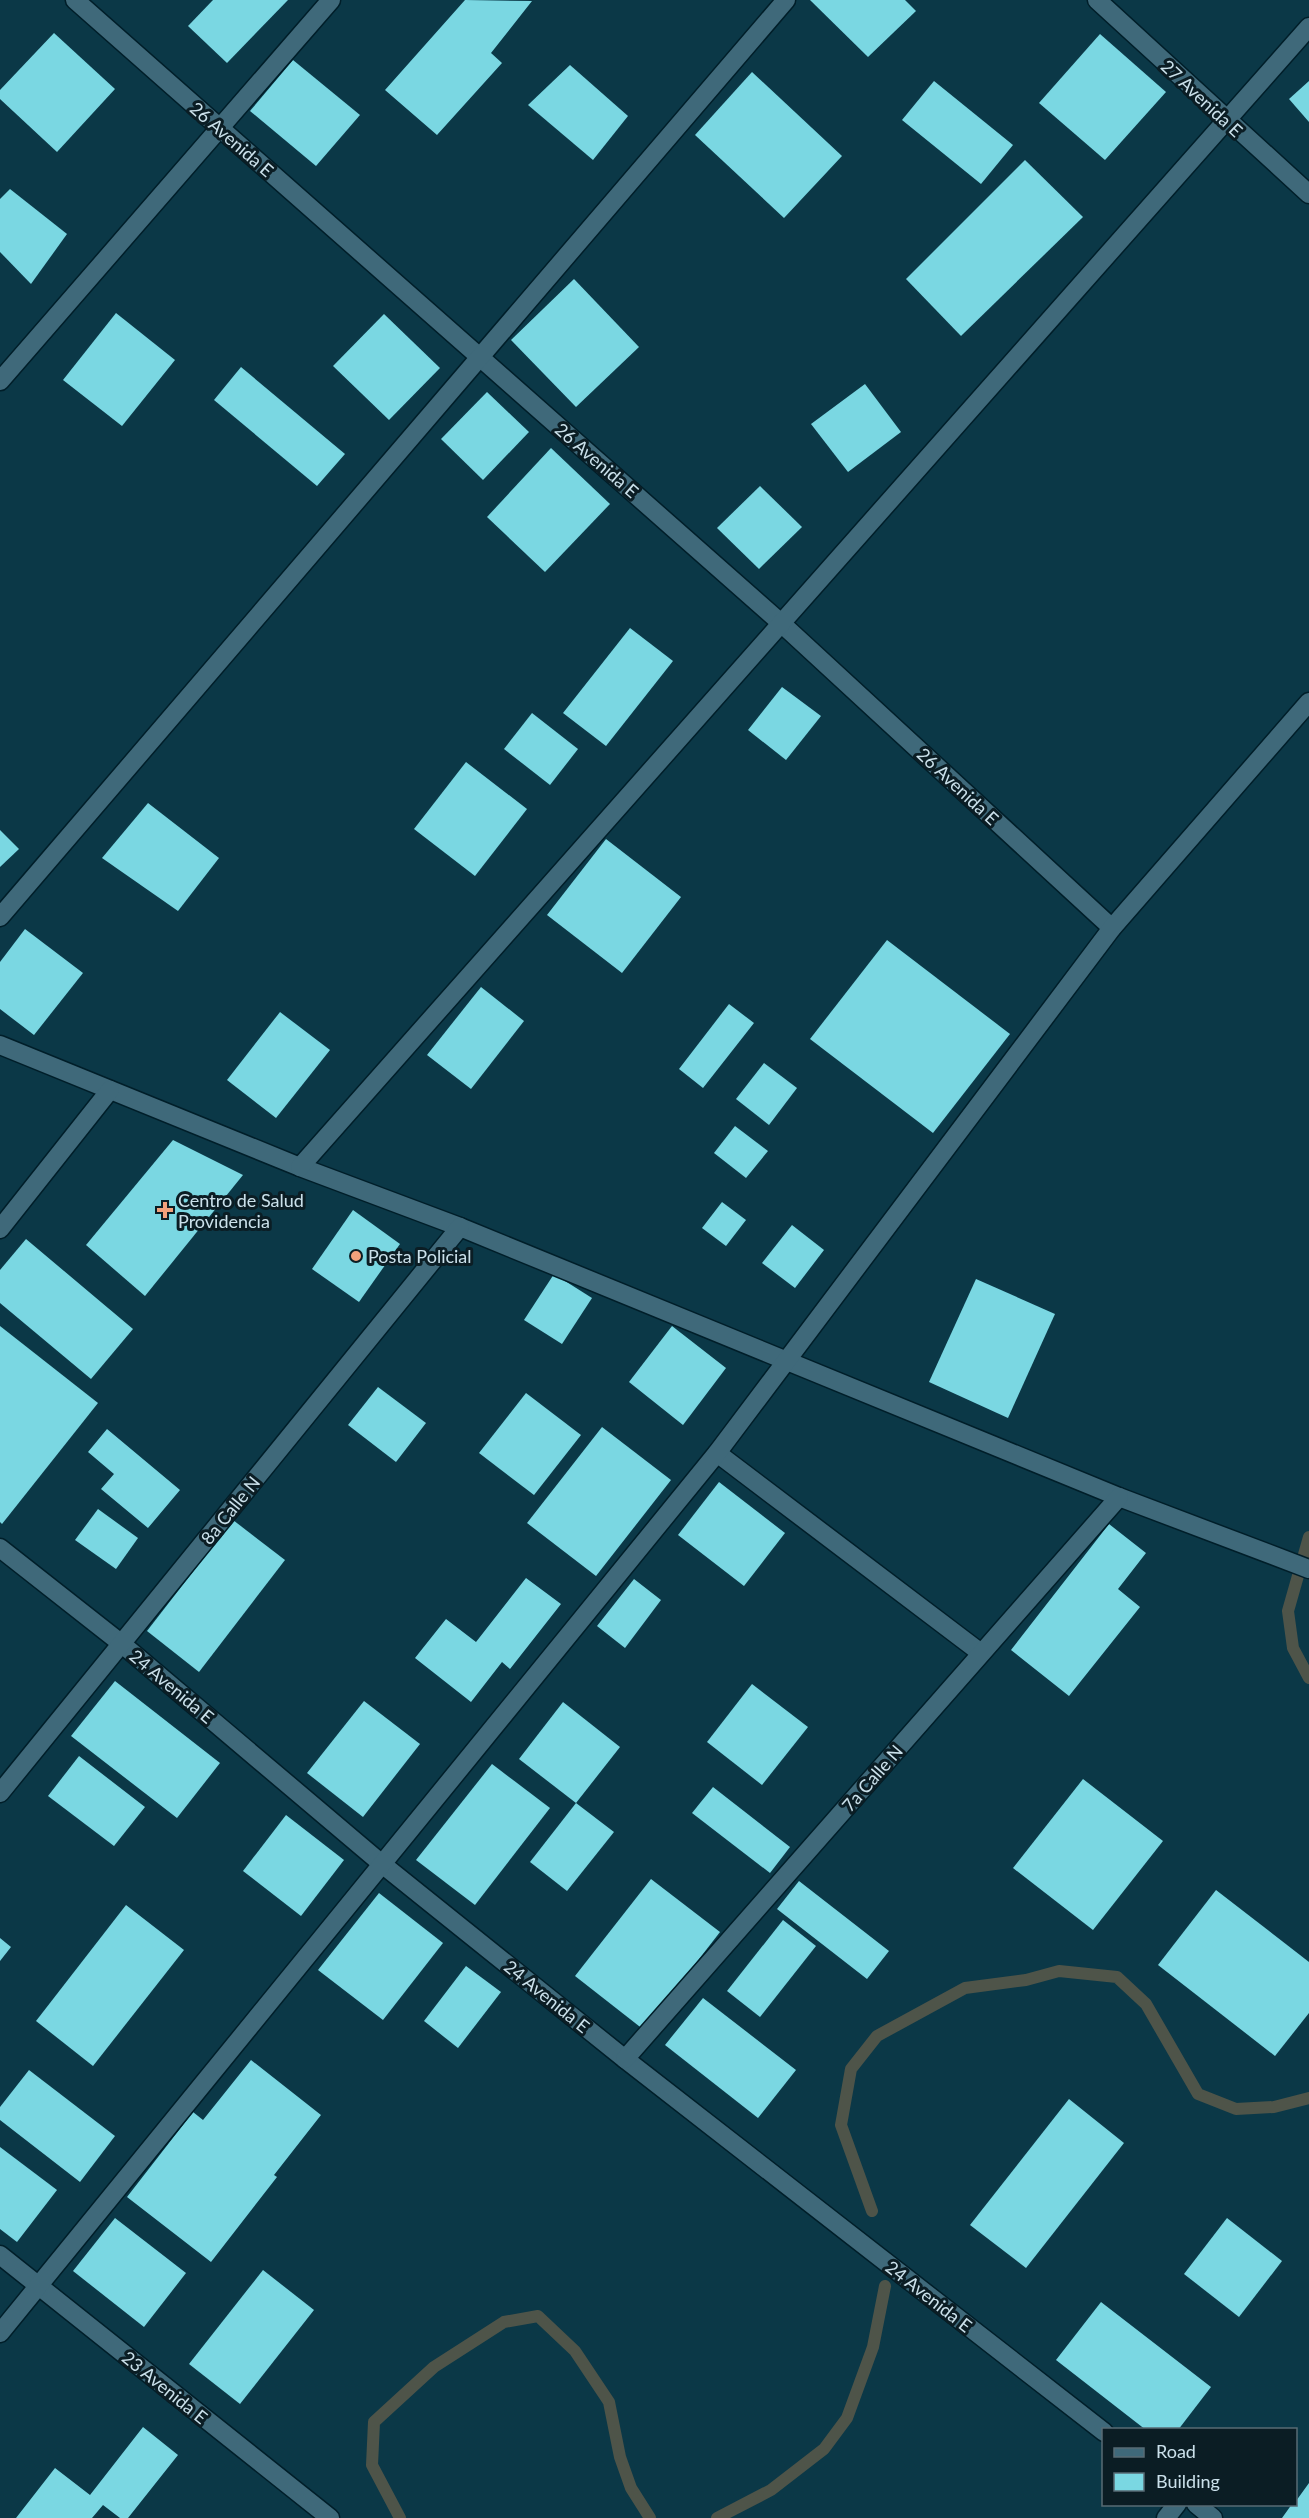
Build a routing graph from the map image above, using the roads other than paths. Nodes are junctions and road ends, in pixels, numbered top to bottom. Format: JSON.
{"nodes":[{"id":1,"x":75,"y":0,"type":"edge"},
{"id":2,"x":331,"y":0,"type":"edge"},
{"id":3,"x":786,"y":0,"type":"edge"},
{"id":4,"x":1097,"y":0,"type":"edge"},
{"id":5,"x":1309,"y":27,"type":"edge"},
{"id":6,"x":1226,"y":120,"type":"junction"},
{"id":7,"x":220,"y":128,"type":"junction"},
{"id":8,"x":1309,"y":194,"type":"edge"},
{"id":9,"x":481,"y":358,"type":"junction"},
{"id":10,"x":0,"y":381,"type":"edge"},
{"id":11,"x":781,"y":623,"type":"junction"},
{"id":12,"x":1309,"y":702,"type":"edge"},
{"id":13,"x":0,"y":917,"type":"edge"},
{"id":14,"x":1112,"y":928,"type":"junction"},
{"id":15,"x":0,"y":1045,"type":"edge"},
{"id":16,"x":110,"y":1090,"type":"junction"},
{"id":17,"x":300,"y":1167,"type":"junction"},
{"id":18,"x":460,"y":1227,"type":"junction"},
{"id":19,"x":0,"y":1229,"type":"edge"},
{"id":20,"x":787,"y":1361,"type":"junction"},
{"id":21,"x":717,"y":1453,"type":"junction"},
{"id":22,"x":1119,"y":1497,"type":"junction"},
{"id":23,"x":0,"y":1548,"type":"edge"},
{"id":24,"x":1309,"y":1569,"type":"edge"},
{"id":25,"x":122,"y":1644,"type":"junction"},
{"id":26,"x":981,"y":1653,"type":"junction"},
{"id":27,"x":0,"y":1794,"type":"edge"},
{"id":28,"x":382,"y":1864,"type":"junction"},
{"id":29,"x":625,"y":2059,"type":"junction"},
{"id":30,"x":0,"y":2255,"type":"edge"},
{"id":31,"x":38,"y":2286,"type":"junction"},
{"id":32,"x":0,"y":2333,"type":"edge"},
{"id":33,"x":1102,"y":2430,"type":"edge"},
{"id":34,"x":1176,"y":2506,"type":"edge"},
{"id":35,"x":1197,"y":2506,"type":"edge"},
{"id":36,"x":330,"y":2518,"type":"edge"},
{"id":37,"x":1166,"y":2518,"type":"edge"},
{"id":38,"x":1213,"y":2518,"type":"edge"}],
"edges":[{"from":1,"to":7,"type":"street","name":"26 Avenida E"},
{"from":2,"to":7,"type":"street"},
{"from":3,"to":9,"type":"street"},
{"from":4,"to":6,"type":"street","name":"27 Avenida E"},
{"from":5,"to":6,"type":"street"},
{"from":6,"to":8,"type":"street","name":"27 Avenida E"},
{"from":6,"to":11,"type":"street"},
{"from":7,"to":9,"type":"street","name":"26 Avenida E"},
{"from":7,"to":10,"type":"street"},
{"from":9,"to":11,"type":"street","name":"26 Avenida E"},
{"from":9,"to":13,"type":"street"},
{"from":11,"to":14,"type":"street","name":"26 Avenida E"},
{"from":11,"to":17,"type":"street"},
{"from":12,"to":14,"type":"street"},
{"from":14,"to":20,"type":"street"},
{"from":15,"to":16,"type":"street"},
{"from":16,"to":17,"type":"street"},
{"from":16,"to":19,"type":"street"},
{"from":17,"to":18,"type":"street"},
{"from":18,"to":20,"type":"street"},
{"from":18,"to":25,"type":"street","name":"8a Calle N"},
{"from":20,"to":21,"type":"street"},
{"from":20,"to":22,"type":"street"},
{"from":21,"to":26,"type":"street"},
{"from":21,"to":28,"type":"street"},
{"from":22,"to":24,"type":"street"},
{"from":22,"to":26,"type":"street","name":"7a Calle N"},
{"from":23,"to":25,"type":"street","name":"24 Avenida E"},
{"from":25,"to":27,"type":"street","name":"8a Calle N"},
{"from":25,"to":28,"type":"street","name":"24 Avenida E"},
{"from":26,"to":29,"type":"street","name":"7a Calle N"},
{"from":28,"to":29,"type":"street","name":"24 Avenida E"},
{"from":28,"to":31,"type":"street"},
{"from":29,"to":33,"type":"street","name":"24 Avenida E"},
{"from":30,"to":31,"type":"street","name":"23 Avenida E"},
{"from":31,"to":32,"type":"street"},
{"from":31,"to":36,"type":"street","name":"23 Avenida E"},
{"from":34,"to":37,"type":"street"},
{"from":35,"to":38,"type":"street"}]}
